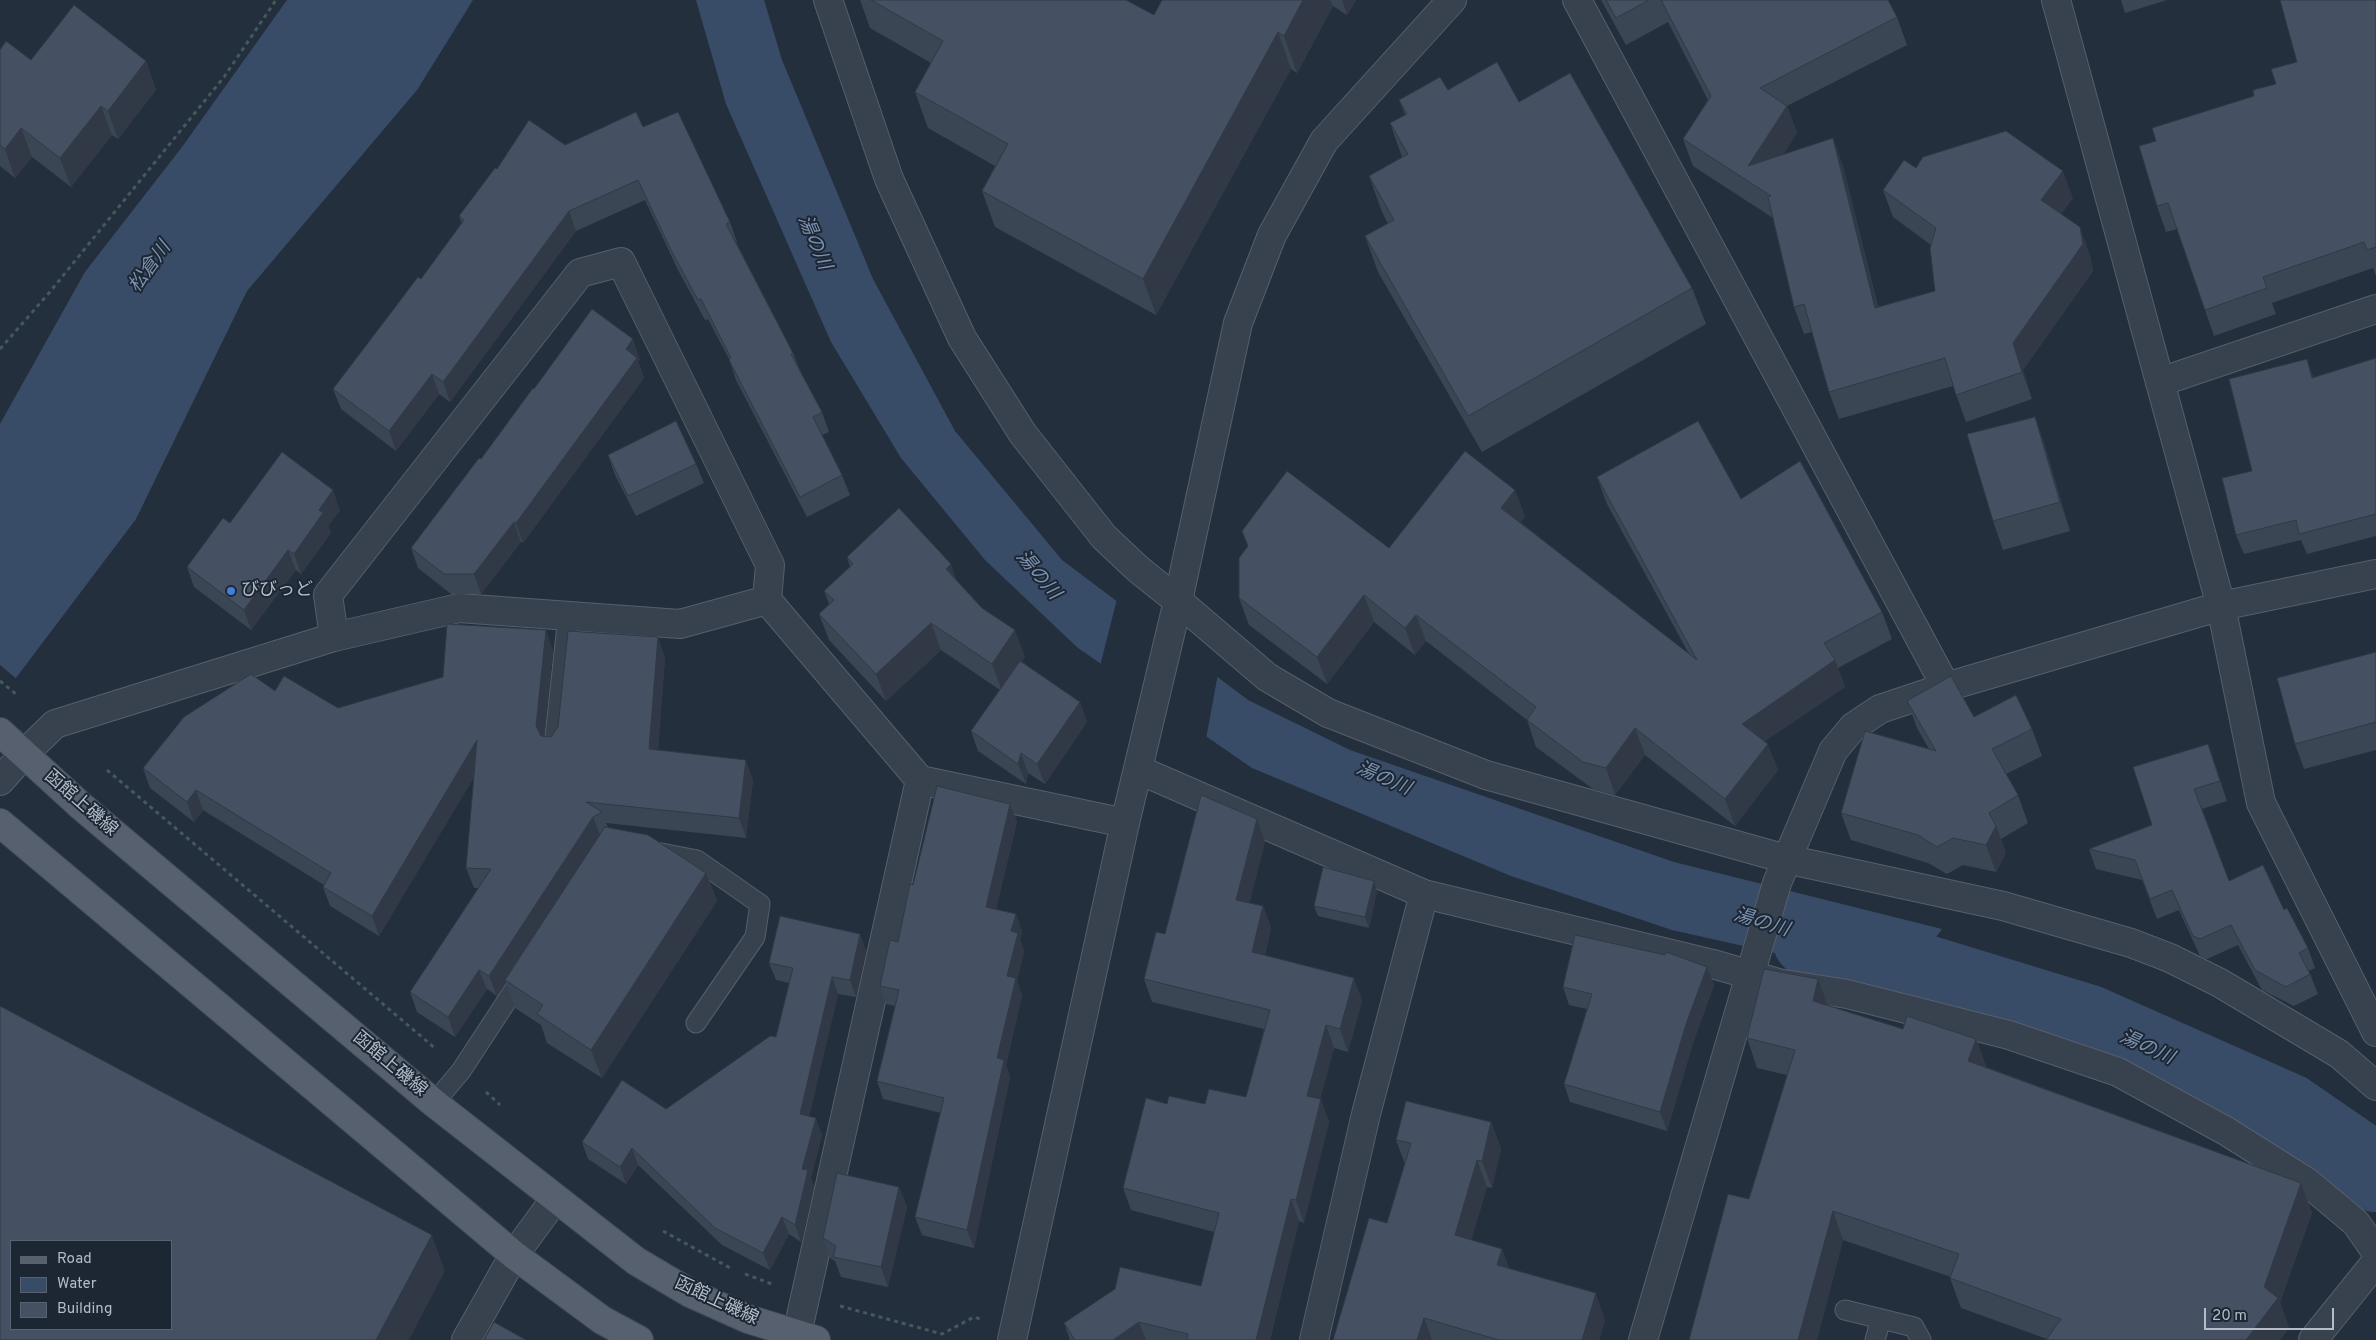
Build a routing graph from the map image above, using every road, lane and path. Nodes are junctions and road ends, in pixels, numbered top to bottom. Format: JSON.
{"nodes":[{"id":1,"x":276,"y":0,"type":"edge"},
{"id":2,"x":828,"y":0,"type":"edge"},
{"id":3,"x":1452,"y":0,"type":"edge"},
{"id":4,"x":1577,"y":0,"type":"edge"},
{"id":5,"x":2056,"y":0,"type":"edge"},
{"id":6,"x":2376,"y":310,"type":"edge"},
{"id":7,"x":0,"y":349,"type":"edge"},
{"id":8,"x":2160,"y":382,"type":"junction"},
{"id":9,"x":2376,"y":574,"type":"edge"},
{"id":10,"x":767,"y":600,"type":"junction"},
{"id":11,"x":1178,"y":601,"type":"junction"},
{"id":12,"x":2221,"y":606,"type":"junction"},
{"id":13,"x":568,"y":616,"type":"junction"},
{"id":14,"x":334,"y":637,"type":"junction"},
{"id":15,"x":0,"y":681,"type":"edge"},
{"id":16,"x":1946,"y":687,"type":"junction"},
{"id":17,"x":16,"y":694,"type":"dead end"},
{"id":18,"x":0,"y":732,"type":"edge"},
{"id":19,"x":554,"y":746,"type":"edge"},
{"id":20,"x":24,"y":754,"type":"junction"},
{"id":21,"x":107,"y":770,"type":"dead end"},
{"id":22,"x":1139,"y":770,"type":"junction"},
{"id":23,"x":920,"y":780,"type":"junction"},
{"id":24,"x":0,"y":781,"type":"edge"},
{"id":25,"x":0,"y":822,"type":"edge"},
{"id":26,"x":1125,"y":823,"type":"junction"},
{"id":27,"x":639,"y":849,"type":"edge"},
{"id":28,"x":1781,"y":871,"type":"junction"},
{"id":29,"x":1424,"y":894,"type":"junction"},
{"id":30,"x":536,"y":957,"type":"edge"},
{"id":31,"x":1751,"y":970,"type":"junction"},
{"id":32,"x":696,"y":1023,"type":"dead end"},
{"id":33,"x":2376,"y":1032,"type":"edge"},
{"id":34,"x":461,"y":1071,"type":"junction"},
{"id":35,"x":2376,"y":1086,"type":"edge"},
{"id":36,"x":434,"y":1103,"type":"junction"},
{"id":37,"x":505,"y":1109,"type":"dead end"},
{"id":38,"x":555,"y":1199,"type":"junction"},
{"id":39,"x":656,"y":1227,"type":"dead end"},
{"id":40,"x":2376,"y":1252,"type":"edge"},
{"id":41,"x":514,"y":1255,"type":"junction"},
{"id":42,"x":2376,"y":1262,"type":"edge"},
{"id":43,"x":807,"y":1296,"type":"junction"},
{"id":44,"x":1845,"y":1310,"type":"dead end"},
{"id":45,"x":1881,"y":1318,"type":"junction"},
{"id":46,"x":1014,"y":1334,"type":"edge"},
{"id":47,"x":806,"y":1337,"type":"edge"},
{"id":48,"x":466,"y":1340,"type":"edge"},
{"id":49,"x":639,"y":1340,"type":"edge"},
{"id":50,"x":1314,"y":1340,"type":"edge"},
{"id":51,"x":1643,"y":1340,"type":"edge"},
{"id":52,"x":1875,"y":1340,"type":"edge"},
{"id":53,"x":1920,"y":1340,"type":"edge"},
{"id":54,"x":2313,"y":1340,"type":"edge"}],
"edges":[{"from":1,"to":7,"type":"path"},
{"from":2,"to":11,"type":"street"},
{"from":3,"to":11,"type":"street"},
{"from":4,"to":16,"type":"street"},
{"from":5,"to":8,"type":"street"},
{"from":6,"to":8,"type":"street"},
{"from":8,"to":12,"type":"street"},
{"from":9,"to":12,"type":"street"},
{"from":10,"to":13,"type":"street"},
{"from":10,"to":14,"type":"street"},
{"from":10,"to":23,"type":"street"},
{"from":11,"to":22,"type":"street"},
{"from":11,"to":28,"type":"street"},
{"from":12,"to":16,"type":"street"},
{"from":12,"to":33,"type":"street"},
{"from":13,"to":14,"type":"street"},
{"from":13,"to":19,"type":"lane"},
{"from":14,"to":20,"type":"street"},
{"from":15,"to":17,"type":"path"},
{"from":16,"to":28,"type":"street"},
{"from":18,"to":20,"type":"main road","name":"函館上磯線"},
{"from":20,"to":24,"type":"street"},
{"from":20,"to":36,"type":"main road","name":"函館上磯線"},
{"from":21,"to":34,"type":"path"},
{"from":22,"to":26,"type":"street"},
{"from":22,"to":29,"type":"street"},
{"from":23,"to":26,"type":"street"},
{"from":23,"to":43,"type":"street"},
{"from":25,"to":41,"type":"main road"},
{"from":26,"to":46,"type":"street"},
{"from":27,"to":32,"type":"lane"},
{"from":28,"to":31,"type":"street"},
{"from":28,"to":35,"type":"street"},
{"from":29,"to":31,"type":"street"},
{"from":29,"to":50,"type":"street"},
{"from":30,"to":34,"type":"lane"},
{"from":31,"to":40,"type":"street"},
{"from":31,"to":51,"type":"street"},
{"from":34,"to":36,"type":"lane"},
{"from":34,"to":37,"type":"path"},
{"from":36,"to":38,"type":"main road","name":"函館上磯線"},
{"from":38,"to":41,"type":"street"},
{"from":38,"to":47,"type":"main road","name":"函館上磯線"},
{"from":39,"to":43,"type":"path"},
{"from":41,"to":48,"type":"street"},
{"from":41,"to":49,"type":"main road"},
{"from":42,"to":54,"type":"street"},
{"from":43,"to":46,"type":"path"},
{"from":43,"to":47,"type":"street"},
{"from":44,"to":45,"type":"lane"},
{"from":45,"to":52,"type":"lane"},
{"from":45,"to":53,"type":"lane"}]}
